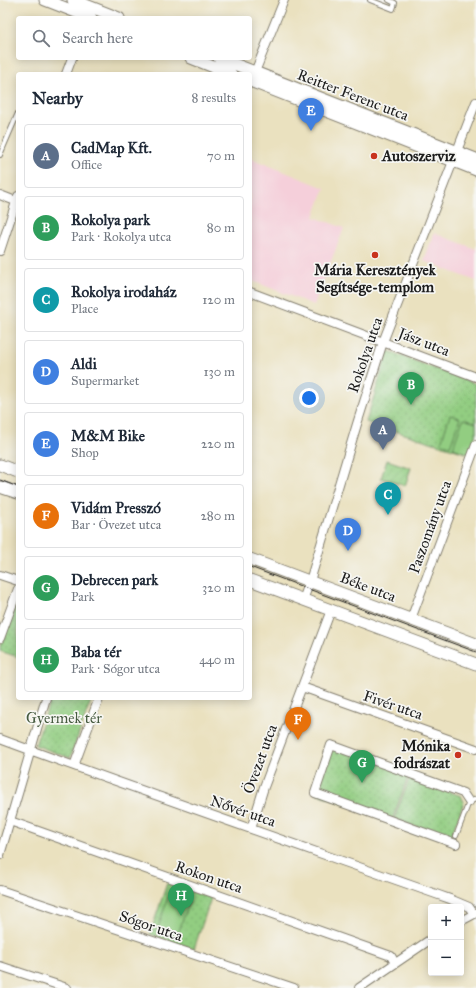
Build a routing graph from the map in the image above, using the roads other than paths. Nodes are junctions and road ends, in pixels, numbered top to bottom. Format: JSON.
{"nodes":[{"id":1,"x":45,"y":0,"type":"edge"},
{"id":2,"x":73,"y":0,"type":"edge"},
{"id":3,"x":284,"y":0,"type":"edge"},
{"id":4,"x":370,"y":0,"type":"edge"},
{"id":5,"x":389,"y":0,"type":"edge"},
{"id":6,"x":90,"y":12,"type":"edge"},
{"id":7,"x":109,"y":16,"type":"edge"},
{"id":8,"x":71,"y":60,"type":"edge"},
{"id":9,"x":196,"y":60,"type":"edge"},
{"id":10,"x":222,"y":60,"type":"edge"},
{"id":11,"x":67,"y":72,"type":"edge"},
{"id":12,"x":226,"y":72,"type":"edge"},
{"id":13,"x":240,"y":72,"type":"edge"},
{"id":14,"x":252,"y":80,"type":"edge"},
{"id":15,"x":476,"y":102,"type":"edge"},
{"id":16,"x":16,"y":118,"type":"edge"},
{"id":17,"x":0,"y":154,"type":"edge"},
{"id":18,"x":454,"y":156,"type":"junction"},
{"id":19,"x":476,"y":159,"type":"edge"},
{"id":20,"x":476,"y":170,"type":"edge"},
{"id":21,"x":0,"y":196,"type":"edge"},
{"id":22,"x":16,"y":200,"type":"edge"},
{"id":23,"x":16,"y":203,"type":"edge"},
{"id":24,"x":0,"y":252,"type":"edge"},
{"id":25,"x":252,"y":293,"type":"edge"},
{"id":26,"x":383,"y":342,"type":"junction"},
{"id":27,"x":476,"y":377,"type":"edge"},
{"id":28,"x":476,"y":445,"type":"edge"},
{"id":29,"x":0,"y":465,"type":"edge"},
{"id":30,"x":16,"y":471,"type":"edge"},
{"id":31,"x":0,"y":486,"type":"edge"},
{"id":32,"x":16,"y":492,"type":"edge"},
{"id":33,"x":252,"y":560,"type":"edge"},
{"id":34,"x":0,"y":575,"type":"edge"},
{"id":35,"x":16,"y":580,"type":"edge"},
{"id":36,"x":252,"y":581,"type":"edge"},
{"id":37,"x":310,"y":581,"type":"junction"},
{"id":38,"x":16,"y":594,"type":"edge"},
{"id":39,"x":303,"y":600,"type":"junction"},
{"id":40,"x":331,"y":610,"type":"junction"},
{"id":41,"x":411,"y":619,"type":"junction"},
{"id":42,"x":0,"y":638,"type":"edge"},
{"id":43,"x":476,"y":644,"type":"edge"},
{"id":44,"x":476,"y":664,"type":"edge"},
{"id":45,"x":302,"y":687,"type":"junction"},
{"id":46,"x":45,"y":700,"type":"edge"},
{"id":47,"x":98,"y":700,"type":"edge"},
{"id":48,"x":0,"y":739,"type":"edge"},
{"id":49,"x":476,"y":749,"type":"edge"},
{"id":50,"x":31,"y":751,"type":"junction"},
{"id":51,"x":74,"y":766,"type":"junction"},
{"id":52,"x":472,"y":800,"type":"edge"},
{"id":53,"x":10,"y":821,"type":"junction"},
{"id":54,"x":251,"y":829,"type":"junction"},
{"id":55,"x":456,"y":840,"type":"joint"},
{"id":56,"x":0,"y":855,"type":"edge"},
{"id":57,"x":0,"y":890,"type":"edge"},
{"id":58,"x":475,"y":913,"type":"edge"},
{"id":59,"x":464,"y":919,"type":"edge"},
{"id":60,"x":430,"y":940,"type":"edge"},
{"id":61,"x":395,"y":963,"type":"junction"},
{"id":62,"x":0,"y":966,"type":"edge"},
{"id":63,"x":67,"y":988,"type":"edge"},
{"id":64,"x":294,"y":988,"type":"edge"},
{"id":65,"x":359,"y":988,"type":"edge"}],
"edges":[{"from":1,"to":6,"type":"main road"},
{"from":2,"to":6,"type":"main road"},
{"from":3,"to":14,"type":"street"},
{"from":4,"to":5,"type":"lane"},
{"from":6,"to":7,"type":"main road"},
{"from":8,"to":11,"type":"street"},
{"from":9,"to":12,"type":"main road"},
{"from":10,"to":13,"type":"main road","name":"Reitter Ferenc utca"},
{"from":14,"to":18,"type":"main road","name":"Reitter Ferenc utca"},
{"from":15,"to":18,"type":"street","name":"Rokolya utca"},
{"from":16,"to":17,"type":"lane"},
{"from":18,"to":19,"type":"main road","name":"Reitter Ferenc utca"},
{"from":18,"to":20,"type":"main road","name":"Reitter Ferenc utca"},
{"from":18,"to":26,"type":"street","name":"Rokolya utca"},
{"from":21,"to":22,"type":"street"},
{"from":23,"to":24,"type":"street"},
{"from":25,"to":26,"type":"street","name":"Jász utca"},
{"from":26,"to":27,"type":"street","name":"Jász utca"},
{"from":26,"to":37,"type":"street","name":"Rokolya utca"},
{"from":28,"to":41,"type":"street","name":"Paszomány utca"},
{"from":29,"to":30,"type":"main road"},
{"from":31,"to":32,"type":"main road"},
{"from":33,"to":37,"type":"main road","name":"Béke utca"},
{"from":34,"to":35,"type":"street"},
{"from":36,"to":39,"type":"main road"},
{"from":37,"to":39,"type":"street","name":"Rokolya utca"},
{"from":37,"to":41,"type":"main road","name":"Béke utca"},
{"from":38,"to":42,"type":"street"},
{"from":39,"to":40,"type":"main road"},
{"from":40,"to":44,"type":"main road"},
{"from":40,"to":45,"type":"street","name":"Övezet utca"},
{"from":41,"to":43,"type":"main road","name":"Béke utca"},
{"from":45,"to":49,"type":"street","name":"Fivér utca"},
{"from":45,"to":54,"type":"street","name":"Övezet utca"},
{"from":46,"to":50,"type":"street"},
{"from":47,"to":51,"type":"street"},
{"from":48,"to":50,"type":"street","name":"Nővér utca"},
{"from":50,"to":51,"type":"street","name":"Nővér utca"},
{"from":50,"to":53,"type":"street"},
{"from":51,"to":54,"type":"street","name":"Nővér utca"},
{"from":52,"to":55,"type":"lane"},
{"from":52,"to":55,"type":"street"},
{"from":53,"to":56,"type":"street"},
{"from":53,"to":61,"type":"street","name":"Rokon utca"},
{"from":54,"to":58,"type":"street","name":"Nővér utca"},
{"from":57,"to":64,"type":"street","name":"Sógor utca"},
{"from":58,"to":59,"type":"street"},
{"from":60,"to":61,"type":"street"},
{"from":61,"to":65,"type":"street"},
{"from":62,"to":63,"type":"street"}]}
